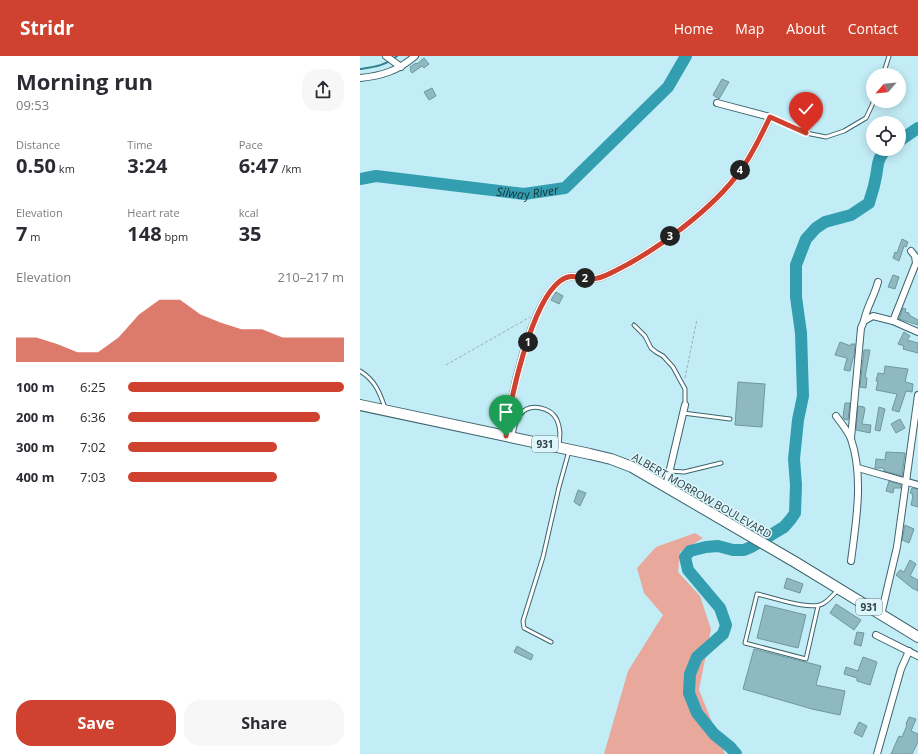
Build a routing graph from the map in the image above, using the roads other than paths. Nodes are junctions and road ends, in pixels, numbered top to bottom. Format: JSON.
{"nodes":[{"id":1,"x":415,"y":56,"type":"edge"},
{"id":2,"x":889,"y":56,"type":"edge"},
{"id":3,"x":390,"y":59,"type":"edge"},
{"id":4,"x":401,"y":67,"type":"junction"},
{"id":5,"x":885,"y":68,"type":"edge"},
{"id":6,"x":360,"y":78,"type":"edge"},
{"id":7,"x":717,"y":102,"type":"dead end"},
{"id":8,"x":871,"y":108,"type":"edge"},
{"id":9,"x":770,"y":117,"type":"junction"},
{"id":10,"x":911,"y":251,"type":"dead end"},
{"id":11,"x":878,"y":282,"type":"dead end"},
{"id":12,"x":864,"y":321,"type":"junction"},
{"id":13,"x":892,"y":321,"type":"junction"},
{"id":14,"x":634,"y":325,"type":"dead end"},
{"id":15,"x":918,"y":332,"type":"edge"},
{"id":16,"x":360,"y":371,"type":"edge"},
{"id":17,"x":918,"y":395,"type":"edge"},
{"id":18,"x":360,"y":405,"type":"edge"},
{"id":19,"x":685,"y":405,"type":"joint"},
{"id":20,"x":386,"y":410,"type":"junction"},
{"id":21,"x":684,"y":413,"type":"junction"},
{"id":22,"x":836,"y":416,"type":"dead end"},
{"id":23,"x":730,"y":419,"type":"dead end"},
{"id":24,"x":509,"y":436,"type":"junction"},
{"id":25,"x":851,"y":438,"type":"junction"},
{"id":26,"x":559,"y":447,"type":"junction"},
{"id":27,"x":570,"y":450,"type":"junction"},
{"id":28,"x":721,"y":463,"type":"dead end"},
{"id":29,"x":858,"y":468,"type":"junction"},
{"id":30,"x":669,"y":471,"type":"junction"},
{"id":31,"x":906,"y":481,"type":"junction"},
{"id":32,"x":918,"y":485,"type":"edge"},
{"id":33,"x":666,"y":486,"type":"junction"},
{"id":34,"x":851,"y":561,"type":"dead end"},
{"id":35,"x":838,"y":589,"type":"junction"},
{"id":36,"x":818,"y":606,"type":"junction"},
{"id":37,"x":881,"y":615,"type":"junction"},
{"id":38,"x":876,"y":635,"type":"dead end"},
{"id":39,"x":918,"y":637,"type":"edge"},
{"id":40,"x":551,"y":642,"type":"dead end"},
{"id":41,"x":909,"y":652,"type":"junction"},
{"id":42,"x":918,"y":656,"type":"edge"},
{"id":43,"x":877,"y":754,"type":"edge"}],
"edges":[{"from":1,"to":4,"type":"street"},
{"from":2,"to":5,"type":"lane"},
{"from":3,"to":4,"type":"street"},
{"from":4,"to":6,"type":"street"},
{"from":7,"to":9,"type":"street"},
{"from":8,"to":9,"type":"lane"},
{"from":9,"to":24,"type":"street"},
{"from":10,"to":13,"type":"street"},
{"from":11,"to":12,"type":"street"},
{"from":12,"to":13,"type":"street"},
{"from":12,"to":25,"type":"street"},
{"from":13,"to":15,"type":"street"},
{"from":14,"to":19,"type":"lane"},
{"from":16,"to":20,"type":"lane"},
{"from":17,"to":31,"type":"street"},
{"from":18,"to":20,"type":"highway","name":"ALBERT MORROW BOULEVARD","number":"931"},
{"from":19,"to":21,"type":"street"},
{"from":20,"to":24,"type":"highway","name":"ALBERT MORROW BOULEVARD","number":"931"},
{"from":21,"to":23,"type":"lane"},
{"from":21,"to":30,"type":"street"},
{"from":22,"to":25,"type":"street"},
{"from":24,"to":26,"type":"highway","name":"ALBERT MORROW BOULEVARD","number":"931"},
{"from":24,"to":26,"type":"lane"},
{"from":25,"to":29,"type":"street"},
{"from":26,"to":27,"type":"highway","name":"ALBERT MORROW BOULEVARD","number":"931"},
{"from":27,"to":33,"type":"highway","name":"ALBERT MORROW BOULEVARD","number":"931"},
{"from":27,"to":40,"type":"lane"},
{"from":28,"to":30,"type":"lane"},
{"from":29,"to":31,"type":"street"},
{"from":29,"to":34,"type":"street"},
{"from":30,"to":33,"type":"street"},
{"from":31,"to":32,"type":"street"},
{"from":31,"to":37,"type":"street"},
{"from":33,"to":35,"type":"highway","name":"ALBERT MORROW BOULEVARD","number":"931"},
{"from":35,"to":36,"type":"lane"},
{"from":35,"to":37,"type":"highway","name":"ALBERT MORROW BOULEVARD","number":"931"},
{"from":36,"to":36,"type":"lane"},
{"from":37,"to":39,"type":"highway","name":"ALBERT MORROW BOULEVARD","number":"931"},
{"from":38,"to":41,"type":"street"},
{"from":41,"to":42,"type":"street"},
{"from":41,"to":43,"type":"street"}]}
